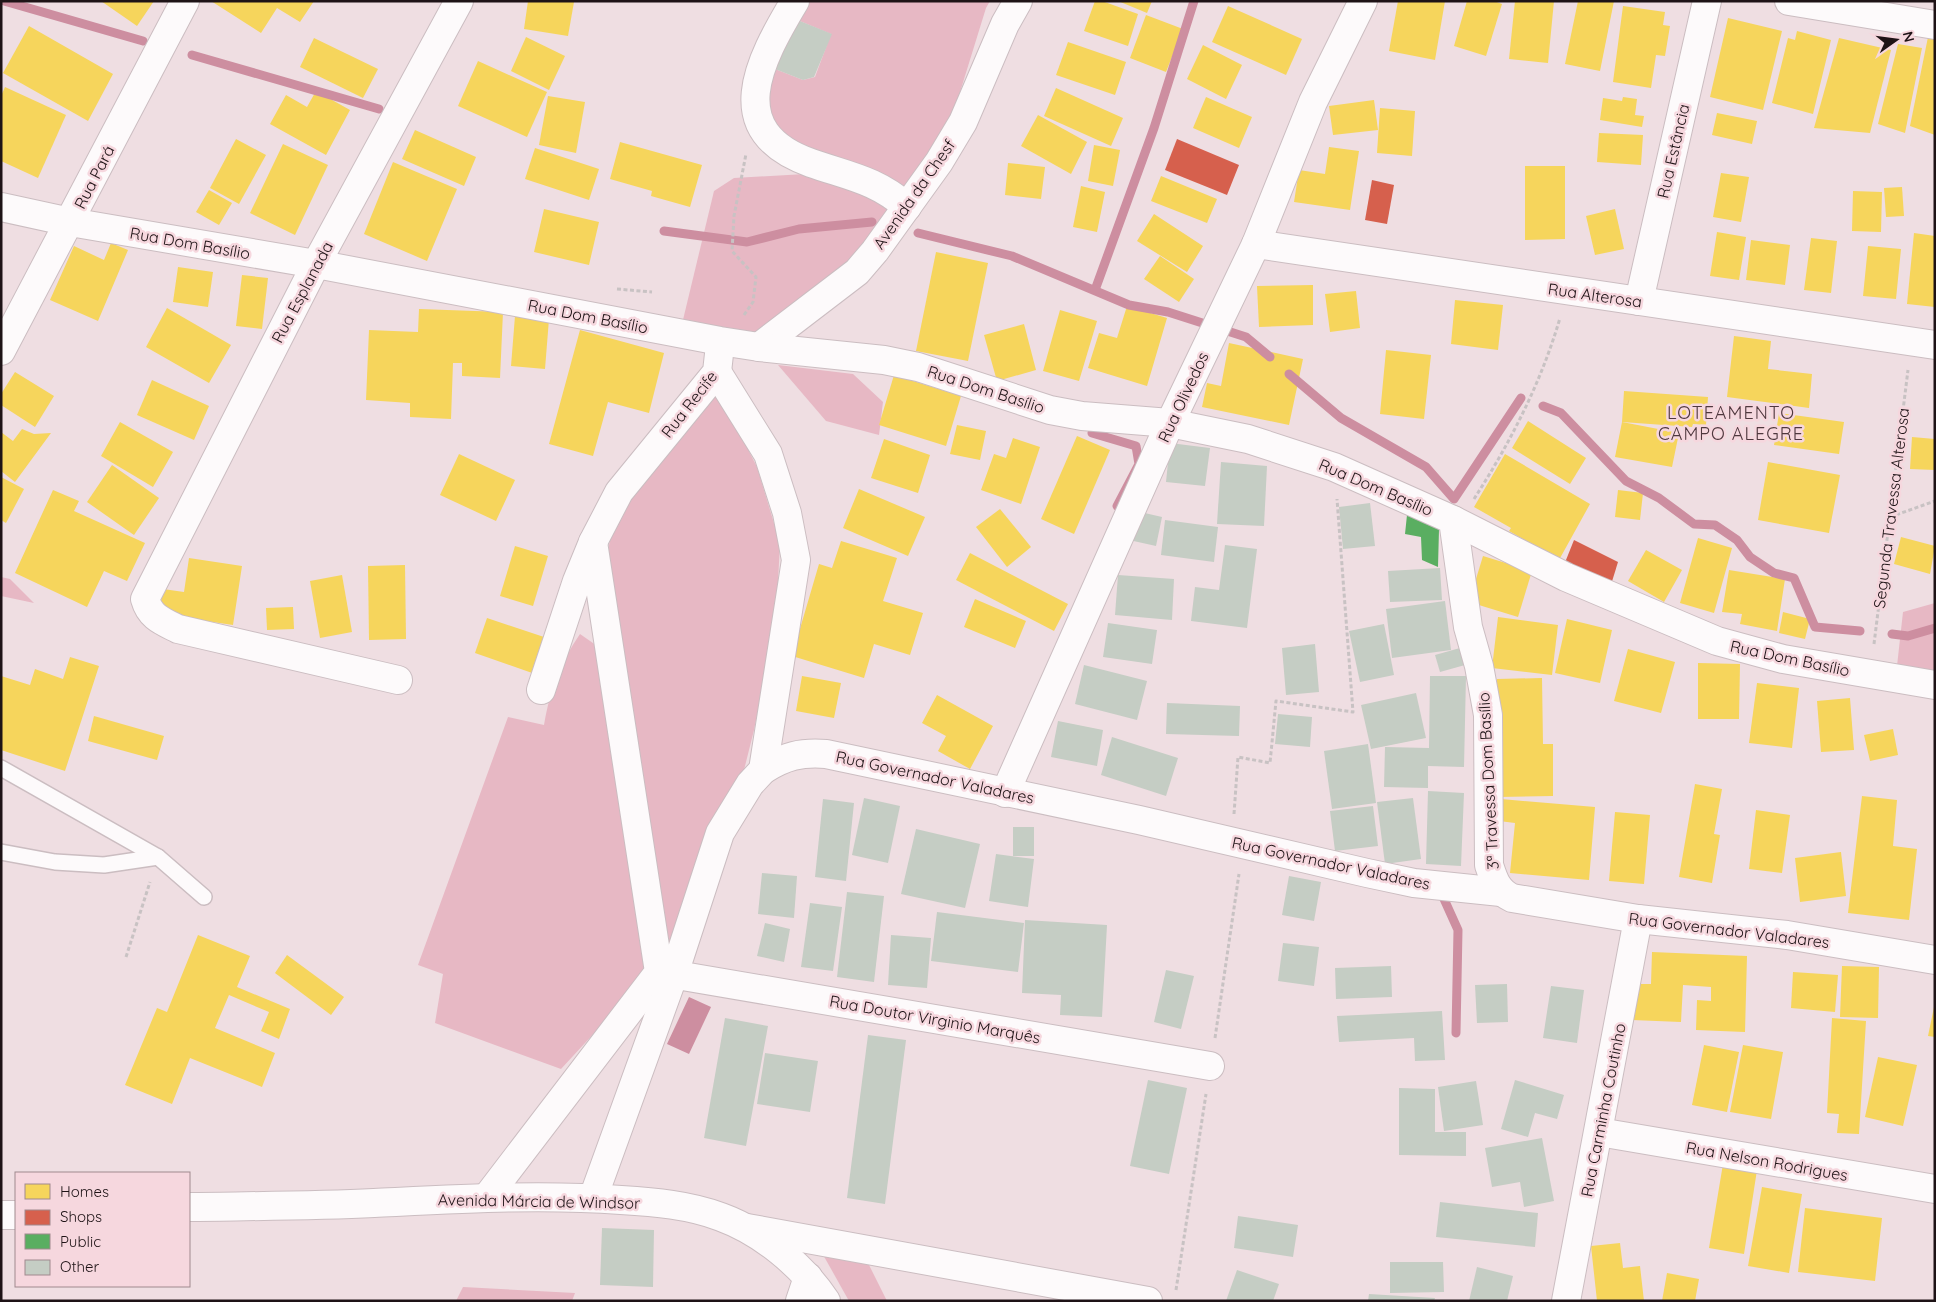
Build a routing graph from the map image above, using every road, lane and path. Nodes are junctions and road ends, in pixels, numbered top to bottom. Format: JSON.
{"nodes":[{"id":1,"x":185,"y":1,"type":"edge"},
{"id":2,"x":459,"y":1,"type":"edge"},
{"id":3,"x":796,"y":1,"type":"edge"},
{"id":4,"x":1018,"y":1,"type":"edge"},
{"id":5,"x":1363,"y":1,"type":"edge"},
{"id":6,"x":1707,"y":1,"type":"edge"},
{"id":7,"x":1789,"y":1,"type":"edge"},
{"id":8,"x":1935,"y":25,"type":"edge"},
{"id":9,"x":755,"y":110,"type":"junction"},
{"id":10,"x":907,"y":206,"type":"junction"},
{"id":11,"x":1,"y":207,"type":"edge"},
{"id":12,"x":70,"y":222,"type":"junction"},
{"id":13,"x":1256,"y":244,"type":"junction"},
{"id":14,"x":316,"y":264,"type":"junction"},
{"id":15,"x":1568,"y":292,"type":"junction"},
{"id":16,"x":1639,"y":301,"type":"junction"},
{"id":17,"x":720,"y":341,"type":"junction"},
{"id":18,"x":1923,"y":343,"type":"edge"},
{"id":19,"x":759,"y":347,"type":"junction"},
{"id":20,"x":1,"y":351,"type":"edge"},
{"id":21,"x":717,"y":372,"type":"junction"},
{"id":22,"x":1170,"y":423,"type":"junction"},
{"id":23,"x":1334,"y":466,"type":"junction"},
{"id":24,"x":1935,"y":500,"type":"edge"},
{"id":25,"x":1890,"y":516,"type":"junction"},
{"id":26,"x":1456,"y":522,"type":"junction"},
{"id":27,"x":593,"y":542,"type":"junction"},
{"id":28,"x":1871,"y":675,"type":"junction"},
{"id":29,"x":398,"y":680,"type":"dead end"},
{"id":30,"x":1935,"y":685,"type":"edge"},
{"id":31,"x":541,"y":690,"type":"dead end"},
{"id":32,"x":1,"y":768,"type":"edge"},
{"id":33,"x":763,"y":770,"type":"junction"},
{"id":34,"x":1005,"y":793,"type":"junction"},
{"id":35,"x":1232,"y":842,"type":"junction"},
{"id":36,"x":1,"y":852,"type":"edge"},
{"id":37,"x":158,"y":857,"type":"junction"},
{"id":38,"x":1502,"y":892,"type":"junction"},
{"id":39,"x":204,"y":897,"type":"dead end"},
{"id":40,"x":1638,"y":919,"type":"junction"},
{"id":41,"x":126,"y":957,"type":"dead end"},
{"id":42,"x":1935,"y":960,"type":"edge"},
{"id":43,"x":666,"y":973,"type":"junction"},
{"id":44,"x":1210,"y":1066,"type":"dead end"},
{"id":45,"x":1599,"y":1132,"type":"junction"},
{"id":46,"x":1935,"y":1189,"type":"edge"},
{"id":47,"x":487,"y":1197,"type":"junction"},
{"id":48,"x":593,"y":1198,"type":"junction"},
{"id":49,"x":190,"y":1207,"type":"edge"},
{"id":50,"x":1,"y":1215,"type":"edge"},
{"id":51,"x":15,"y":1215,"type":"edge"},
{"id":52,"x":747,"y":1228,"type":"junction"},
{"id":53,"x":804,"y":1289,"type":"edge"},
{"id":54,"x":826,"y":1301,"type":"edge"},
{"id":55,"x":1148,"y":1301,"type":"edge"},
{"id":56,"x":1566,"y":1301,"type":"edge"}],
"edges":[{"from":1,"to":12,"type":"street","name":"Rua Pará"},
{"from":2,"to":14,"type":"street","name":"Rua Esplanada"},
{"from":3,"to":9,"type":"street"},
{"from":4,"to":10,"type":"street","name":"Avenida da Chesf"},
{"from":5,"to":13,"type":"street","name":"Rua Olivedos"},
{"from":6,"to":16,"type":"street","name":"Rua Estância"},
{"from":7,"to":8,"type":"street"},
{"from":9,"to":10,"type":"street"},
{"from":9,"to":17,"type":"path"},
{"from":10,"to":19,"type":"street","name":"Avenida da Chesf"},
{"from":11,"to":12,"type":"street","name":"Rua Dom Basílio"},
{"from":12,"to":14,"type":"street","name":"Rua Dom Basílio"},
{"from":12,"to":20,"type":"street","name":"Rua Pará"},
{"from":13,"to":15,"type":"street","name":"Rua Alterosa"},
{"from":13,"to":22,"type":"street","name":"Rua Olivedos"},
{"from":14,"to":17,"type":"street","name":"Rua Dom Basílio"},
{"from":14,"to":29,"type":"street","name":"Rua Esplanada"},
{"from":15,"to":16,"type":"street","name":"Rua Alterosa"},
{"from":15,"to":26,"type":"path"},
{"from":16,"to":18,"type":"street","name":"Rua Alterosa"},
{"from":17,"to":19,"type":"street","name":"Rua Dom Basílio"},
{"from":17,"to":21,"type":"street","name":"Rua Recife"},
{"from":18,"to":25,"type":"path","name":"Segunda Travessa Alterosa"},
{"from":19,"to":22,"type":"street","name":"Rua Dom Basílio"},
{"from":21,"to":27,"type":"street","name":"Rua Recife"},
{"from":21,"to":33,"type":"street"},
{"from":22,"to":23,"type":"street","name":"Rua Dom Basílio"},
{"from":22,"to":34,"type":"street","name":"Rua Olivedos"},
{"from":23,"to":26,"type":"street","name":"Rua Dom Basílio"},
{"from":23,"to":35,"type":"path"},
{"from":24,"to":25,"type":"path"},
{"from":25,"to":28,"type":"path","name":"Segunda Travessa Alterosa"},
{"from":26,"to":28,"type":"street","name":"Rua Dom Basílio"},
{"from":26,"to":38,"type":"street","name":"3ª Travessa Dom Basílio"},
{"from":27,"to":31,"type":"street","name":"Rua Recife"},
{"from":27,"to":43,"type":"street"},
{"from":28,"to":30,"type":"street","name":"Rua Dom Basílio"},
{"from":32,"to":37,"type":"lane"},
{"from":33,"to":34,"type":"street","name":"Rua Governador Valadares"},
{"from":33,"to":43,"type":"street"},
{"from":34,"to":35,"type":"street","name":"Rua Governador Valadares"},
{"from":35,"to":38,"type":"street","name":"Rua Governador Valadares"},
{"from":36,"to":37,"type":"lane"},
{"from":37,"to":39,"type":"lane"},
{"from":37,"to":41,"type":"path"},
{"from":38,"to":40,"type":"street","name":"Rua Governador Valadares"},
{"from":40,"to":42,"type":"street","name":"Rua Governador Valadares"},
{"from":40,"to":45,"type":"street","name":"Rua Carminha Coutinho"},
{"from":43,"to":44,"type":"street","name":"Rua Doutor Virginio Marquês"},
{"from":43,"to":47,"type":"street"},
{"from":43,"to":48,"type":"street"},
{"from":45,"to":46,"type":"street","name":"Rua Nelson Rodrigues"},
{"from":45,"to":56,"type":"street","name":"Rua Carminha Coutinho"},
{"from":47,"to":48,"type":"street","name":"Avenida Márcia de Windsor"},
{"from":47,"to":49,"type":"street","name":"Avenida Márcia de Windsor"},
{"from":48,"to":52,"type":"street","name":"Avenida Márcia de Windsor"},
{"from":50,"to":51,"type":"street"},
{"from":52,"to":53,"type":"street","name":"Avenida Márcia de Windsor"},
{"from":52,"to":55,"type":"street"},
{"from":53,"to":54,"type":"street","name":"Avenida Márcia de Windsor"}]}
